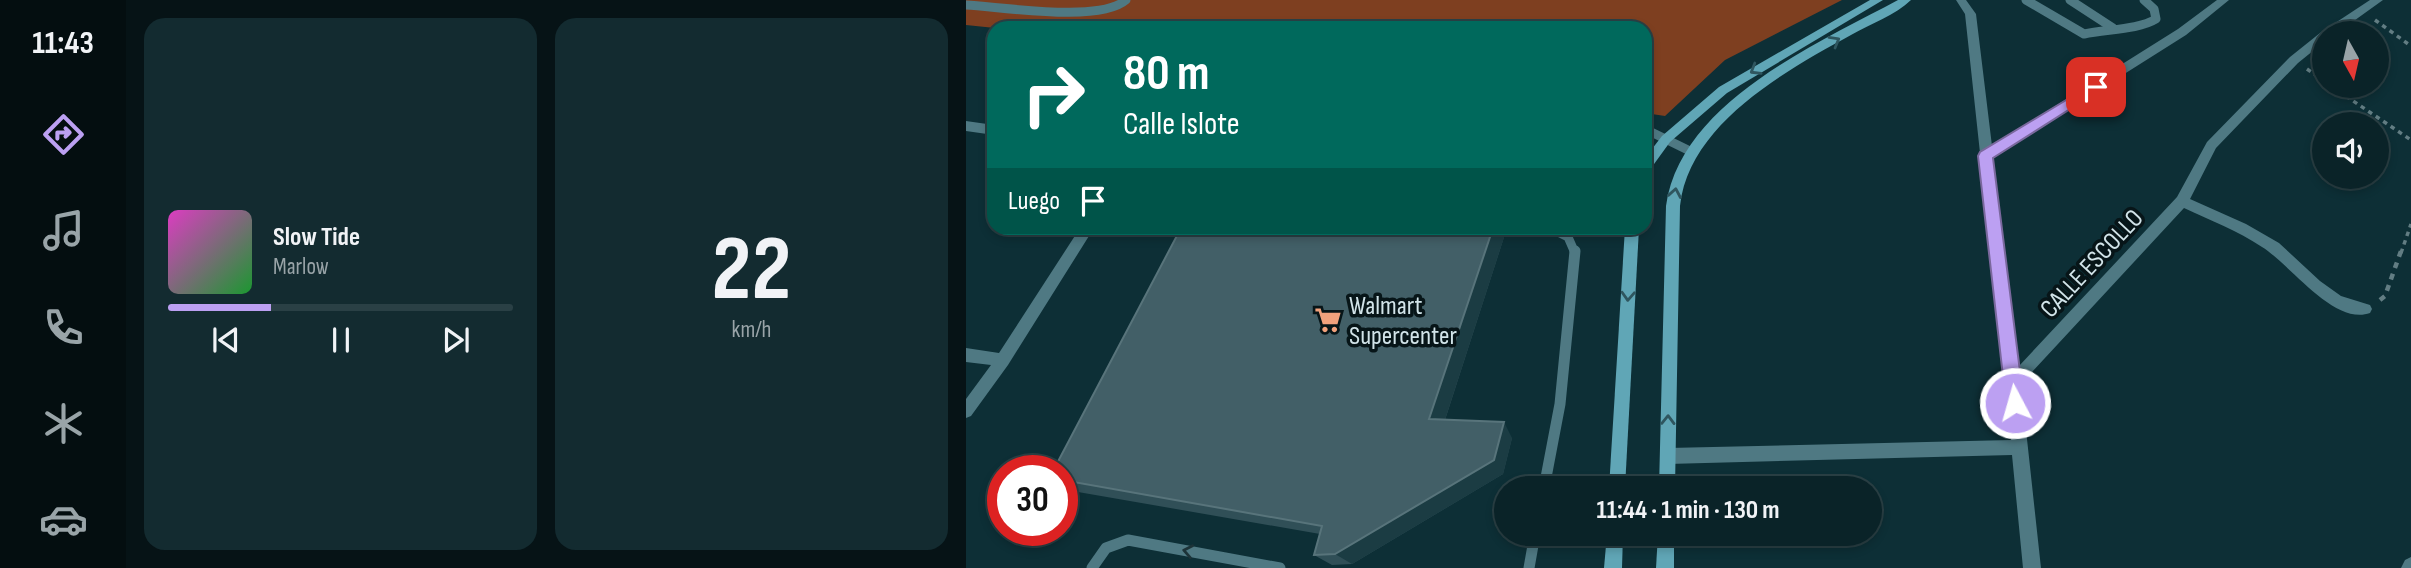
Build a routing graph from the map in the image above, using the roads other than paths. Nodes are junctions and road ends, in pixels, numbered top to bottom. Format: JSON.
{"nodes":[{"id":1,"x":1126,"y":0,"type":"edge"},
{"id":2,"x":1878,"y":0,"type":"edge"},
{"id":3,"x":1906,"y":0,"type":"edge"},
{"id":4,"x":1961,"y":0,"type":"edge"},
{"id":5,"x":2026,"y":0,"type":"edge"},
{"id":6,"x":2070,"y":0,"type":"edge"},
{"id":7,"x":2144,"y":0,"type":"edge"},
{"id":8,"x":2224,"y":0,"type":"edge"},
{"id":9,"x":2378,"y":0,"type":"edge"},
{"id":10,"x":966,"y":5,"type":"edge"},
{"id":11,"x":2348,"y":21,"type":"edge"},
{"id":12,"x":2113,"y":28,"type":"junction"},
{"id":13,"x":2312,"y":46,"type":"edge"},
{"id":14,"x":966,"y":126,"type":"edge"},
{"id":15,"x":987,"y":129,"type":"edge"},
{"id":16,"x":1652,"y":133,"type":"edge"},
{"id":17,"x":1666,"y":139,"type":"junction"},
{"id":18,"x":1692,"y":152,"type":"junction"},
{"id":19,"x":1985,"y":156,"type":"junction"},
{"id":20,"x":1652,"y":158,"type":"edge"},
{"id":21,"x":2182,"y":201,"type":"junction"},
{"id":22,"x":1083,"y":235,"type":"edge"},
{"id":23,"x":1569,"y":235,"type":"edge"},
{"id":24,"x":1632,"y":235,"type":"edge"},
{"id":25,"x":2365,"y":309,"type":"road end"},
{"id":26,"x":966,"y":355,"type":"edge"},
{"id":27,"x":1003,"y":360,"type":"junction"},
{"id":28,"x":2013,"y":382,"type":"junction"},
{"id":29,"x":966,"y":411,"type":"edge"},
{"id":30,"x":2019,"y":447,"type":"junction"},
{"id":31,"x":1668,"y":456,"type":"junction"},
{"id":32,"x":1546,"y":476,"type":"edge"},
{"id":33,"x":1618,"y":476,"type":"edge"},
{"id":34,"x":1667,"y":476,"type":"edge"},
{"id":35,"x":1533,"y":546,"type":"edge"},
{"id":36,"x":1614,"y":546,"type":"edge"},
{"id":37,"x":1665,"y":546,"type":"edge"},
{"id":38,"x":1092,"y":568,"type":"edge"},
{"id":39,"x":1280,"y":568,"type":"edge"},
{"id":40,"x":1529,"y":568,"type":"edge"},
{"id":41,"x":1613,"y":568,"type":"edge"},
{"id":42,"x":1665,"y":568,"type":"edge"},
{"id":43,"x":2032,"y":568,"type":"edge"}],
"edges":[{"from":1,"to":10,"type":"lane"},
{"from":2,"to":17,"type":"main road","one_way":true},
{"from":18,"to":3,"type":"main road","one_way":true},
{"from":4,"to":19,"type":"street"},
{"from":5,"to":12,"type":"lane"},
{"from":6,"to":12,"type":"lane"},
{"from":7,"to":12,"type":"lane"},
{"from":8,"to":19,"type":"street"},
{"from":9,"to":11,"type":"street"},
{"from":13,"to":21,"type":"street","name":"CALLE ESCOLLO"},
{"from":14,"to":15,"type":"street"},
{"from":16,"to":17,"type":"lane"},
{"from":17,"to":18,"type":"lane"},
{"from":17,"to":20,"type":"main road"},
{"from":31,"to":18,"type":"main road","one_way":true},
{"from":19,"to":28,"type":"street"},
{"from":21,"to":25,"type":"street"},
{"from":21,"to":28,"type":"street","name":"CALLE ESCOLLO"},
{"from":22,"to":27,"type":"street"},
{"from":23,"to":32,"type":"lane"},
{"from":24,"to":33,"type":"main road","one_way":true},
{"from":26,"to":27,"type":"street"},
{"from":27,"to":29,"type":"street"},
{"from":28,"to":30,"type":"street"},
{"from":30,"to":31,"type":"street"},
{"from":30,"to":43,"type":"street"},
{"from":31,"to":34,"type":"main road"},
{"from":35,"to":40,"type":"lane"},
{"from":36,"to":41,"type":"main road"},
{"from":37,"to":42,"type":"main road"},
{"from":39,"to":38,"type":"lane","one_way":true}]}
